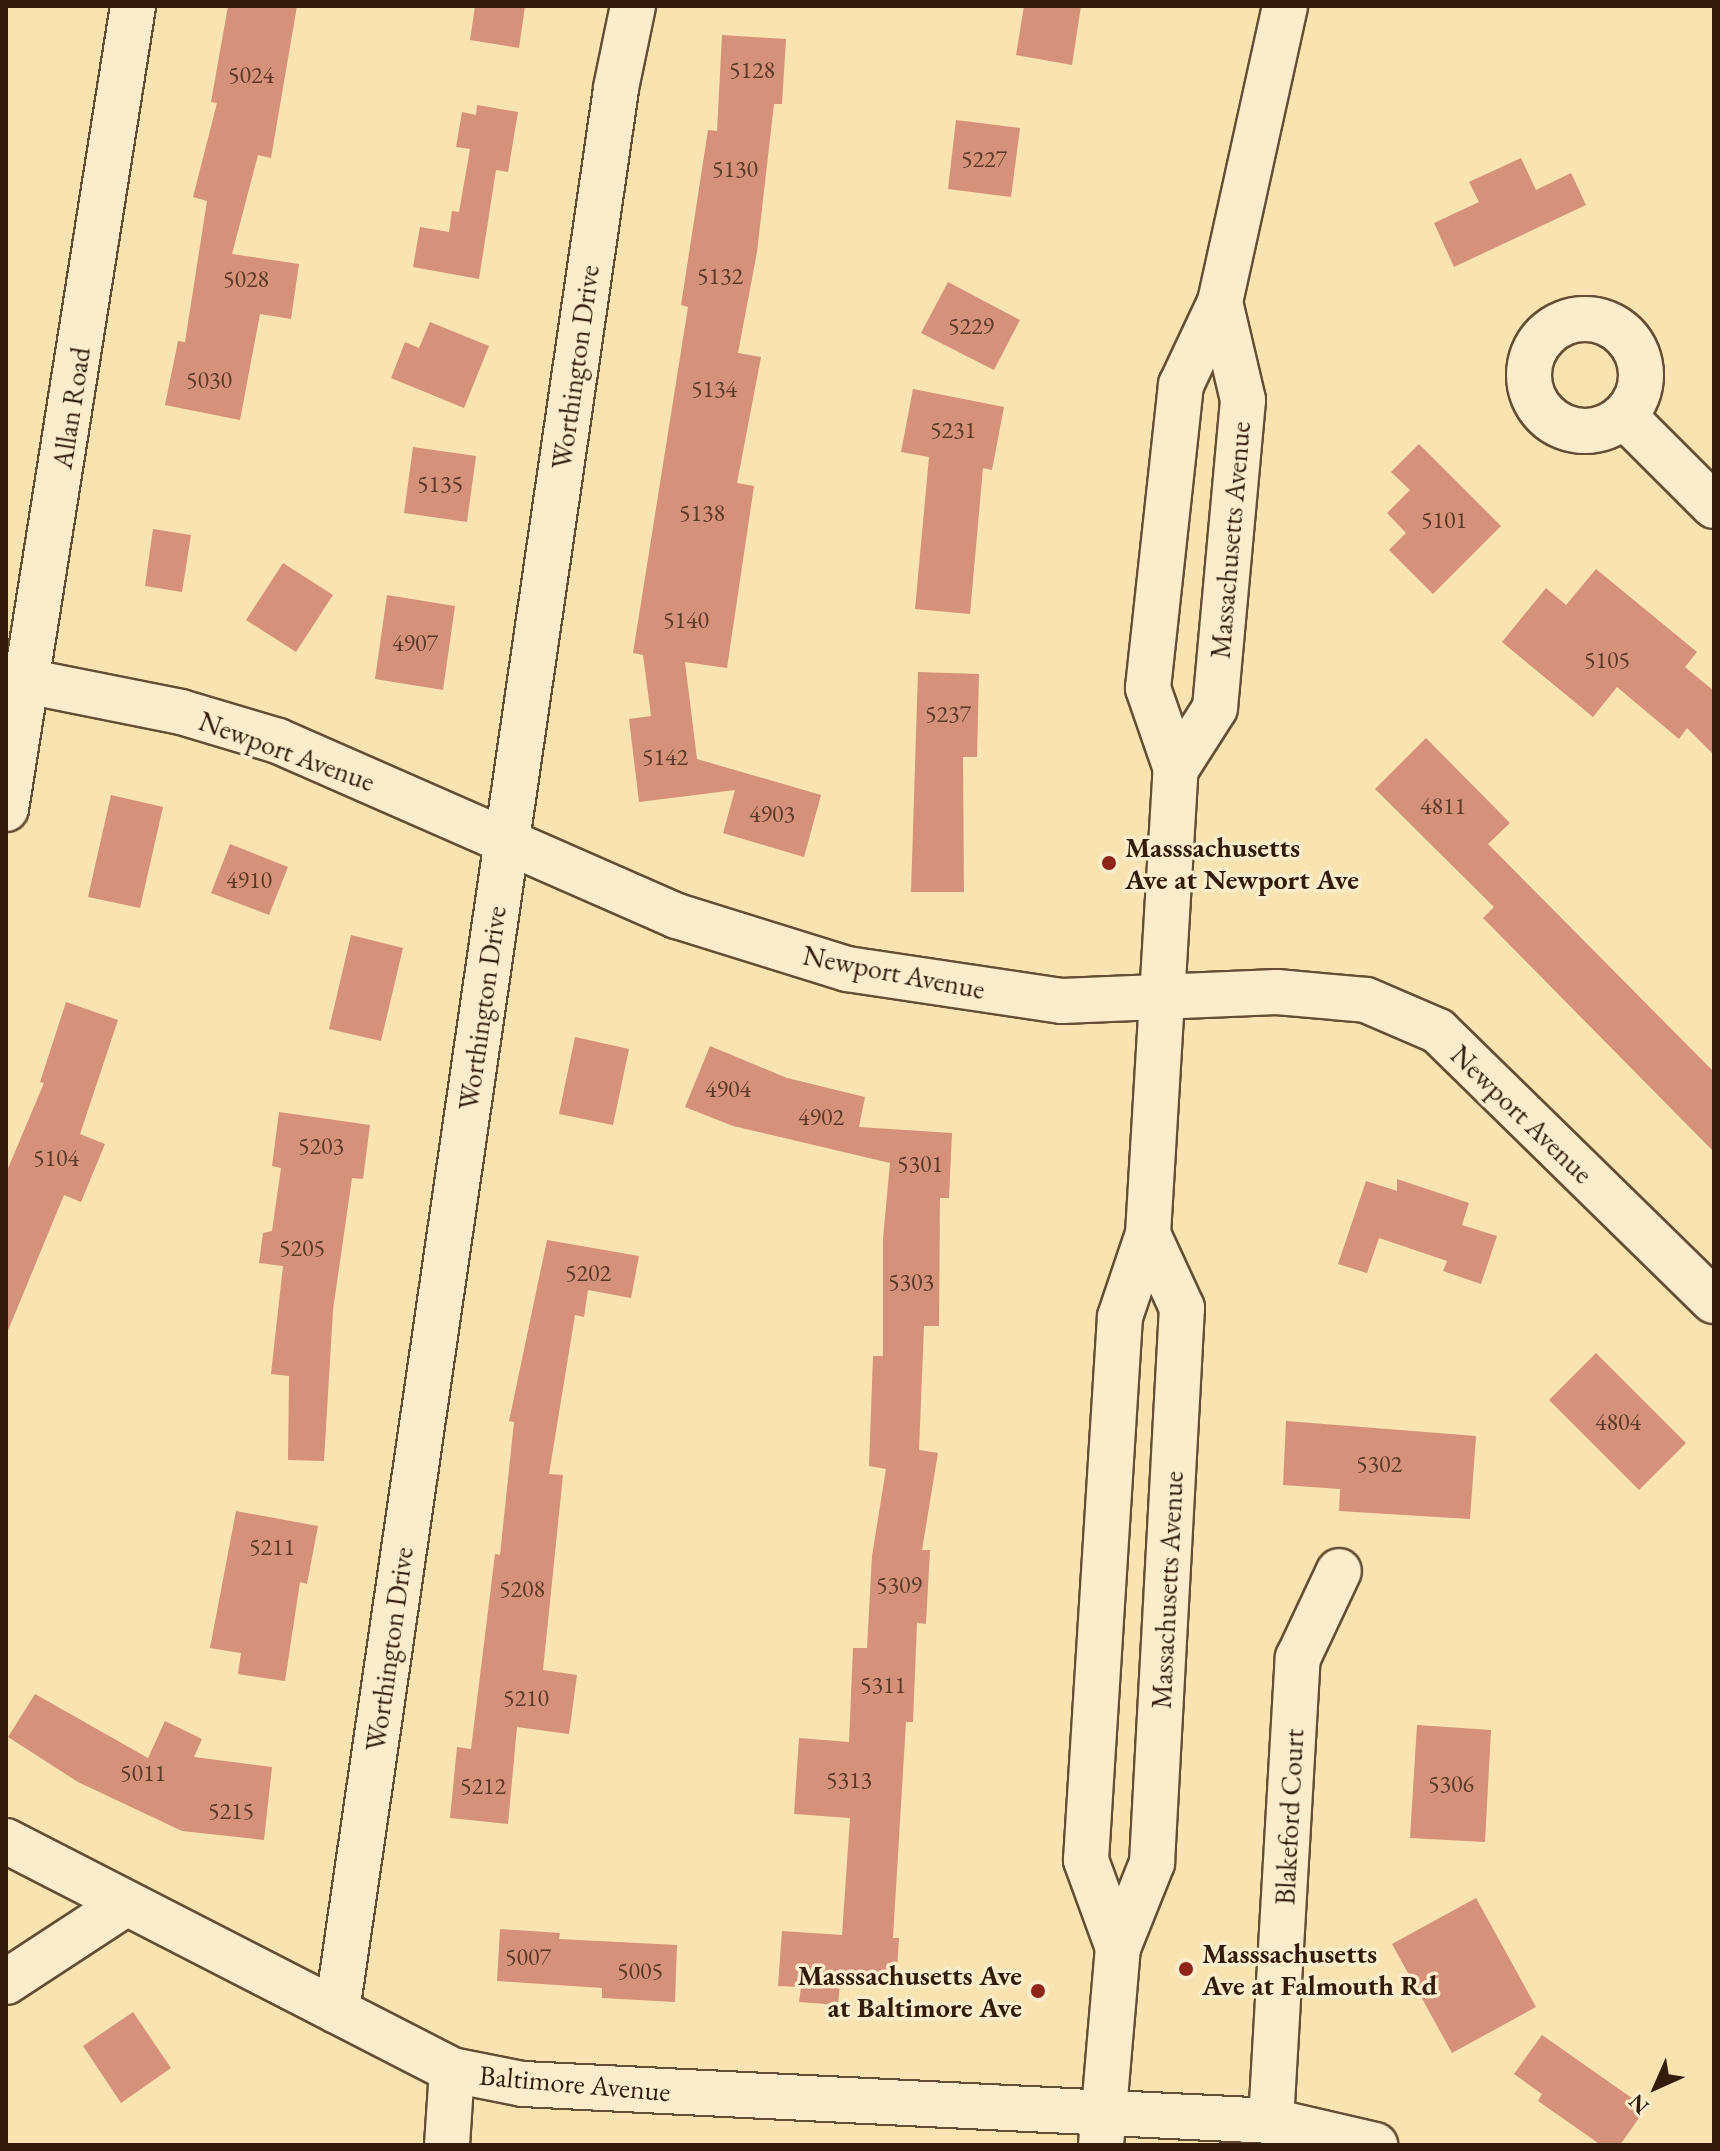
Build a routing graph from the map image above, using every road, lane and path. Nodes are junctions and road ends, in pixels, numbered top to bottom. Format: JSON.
{"nodes":[{"id":1,"x":133,"y":6,"type":"edge"},
{"id":2,"x":633,"y":6,"type":"edge"},
{"id":3,"x":1285,"y":6,"type":"edge"},
{"id":4,"x":1220,"y":302,"type":"junction"},
{"id":5,"x":1624,"y":416,"type":"dead end"},
{"id":6,"x":1714,"y":506,"type":"edge"},
{"id":7,"x":18,"y":679,"type":"edge"},
{"id":8,"x":1176,"y":769,"type":"junction"},
{"id":9,"x":6,"y":809,"type":"edge"},
{"id":10,"x":507,"y":839,"type":"junction"},
{"id":11,"x":1160,"y":998,"type":"junction"},
{"id":12,"x":1148,"y":1234,"type":"junction"},
{"id":13,"x":1714,"y":1301,"type":"edge"},
{"id":14,"x":1339,"y":1571,"type":"dead end"},
{"id":15,"x":6,"y":1841,"type":"edge"},
{"id":16,"x":125,"y":1904,"type":"junction"},
{"id":17,"x":1118,"y":1948,"type":"junction"},
{"id":18,"x":6,"y":1982,"type":"edge"},
{"id":19,"x":337,"y":2011,"type":"junction"},
{"id":20,"x":452,"y":2070,"type":"junction"},
{"id":21,"x":1271,"y":2121,"type":"junction"},
{"id":22,"x":1102,"y":2130,"type":"edge"},
{"id":23,"x":447,"y":2145,"type":"edge"},
{"id":24,"x":1375,"y":2145,"type":"edge"}],
"edges":[{"from":1,"to":7,"type":"street","name":"Allan Road"},
{"from":2,"to":10,"type":"street","name":"Worthington Drive"},
{"from":3,"to":4,"type":"street","name":"Massachusetts Avenue"},
{"from":4,"to":8,"type":"street","name":"Massachusetts Avenue"},
{"from":4,"to":8,"type":"street","name":"Massachusetts Avenue"},
{"from":5,"to":6,"type":"street"},
{"from":7,"to":9,"type":"street","name":"Allan Road"},
{"from":7,"to":10,"type":"street","name":"Newport Avenue"},
{"from":8,"to":11,"type":"street","name":"Massachusetts Avenue"},
{"from":10,"to":11,"type":"street","name":"Newport Avenue"},
{"from":10,"to":19,"type":"street","name":"Worthington Drive"},
{"from":11,"to":12,"type":"street","name":"Massachusetts Avenue"},
{"from":11,"to":13,"type":"street","name":"Newport Avenue"},
{"from":12,"to":17,"type":"street","name":"Massachusetts Avenue"},
{"from":12,"to":17,"type":"street","name":"Massachusetts Avenue"},
{"from":14,"to":21,"type":"street","name":"Blakeford Court"},
{"from":15,"to":16,"type":"street","name":"Baltimore Avenue"},
{"from":16,"to":18,"type":"street"},
{"from":16,"to":19,"type":"street","name":"Baltimore Avenue"},
{"from":17,"to":22,"type":"street","name":"Massachusetts Avenue"},
{"from":19,"to":20,"type":"street","name":"Baltimore Avenue"},
{"from":20,"to":22,"type":"street","name":"Baltimore Avenue"},
{"from":20,"to":23,"type":"street"},
{"from":21,"to":22,"type":"street","name":"Baltimore Avenue"},
{"from":21,"to":24,"type":"street","name":"Baltimore Avenue"}]}
